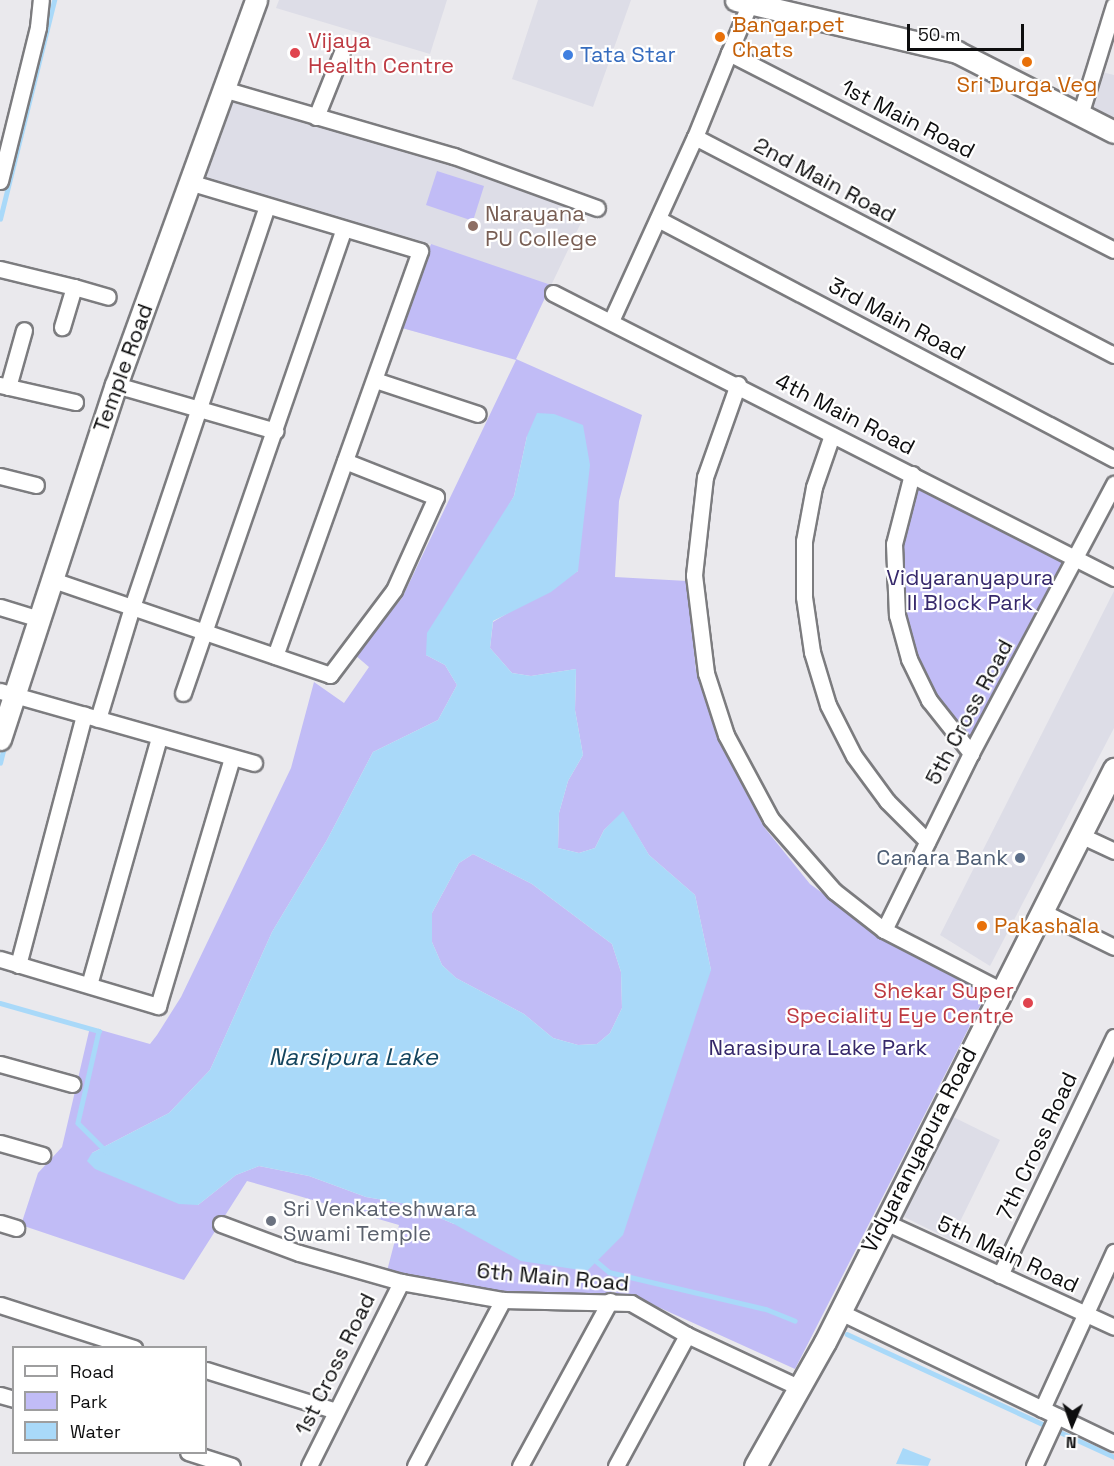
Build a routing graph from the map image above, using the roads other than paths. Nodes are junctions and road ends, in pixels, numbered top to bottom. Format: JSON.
{"nodes":[{"id":1,"x":41,"y":0,"type":"edge"},
{"id":2,"x":256,"y":0,"type":"edge"},
{"id":3,"x":753,"y":2,"type":"edge"},
{"id":4,"x":1114,"y":5,"type":"edge"},
{"id":5,"x":342,"y":52,"type":"dead end"},
{"id":6,"x":729,"y":53,"type":"junction"},
{"id":7,"x":223,"y":89,"type":"junction"},
{"id":8,"x":1080,"y":114,"type":"junction"},
{"id":9,"x":316,"y":117,"type":"junction"},
{"id":10,"x":1114,"y":132,"type":"edge"},
{"id":11,"x":695,"y":137,"type":"junction"},
{"id":12,"x":0,"y":181,"type":"edge"},
{"id":13,"x":189,"y":182,"type":"junction"},
{"id":14,"x":267,"y":206,"type":"junction"},
{"id":15,"x":597,"y":208,"type":"dead end"},
{"id":16,"x":658,"y":219,"type":"junction"},
{"id":17,"x":343,"y":230,"type":"junction"},
{"id":18,"x":1114,"y":250,"type":"edge"},
{"id":19,"x":0,"y":269,"type":"edge"},
{"id":20,"x":74,"y":287,"type":"junction"},
{"id":21,"x":553,"y":293,"type":"dead end"},
{"id":22,"x":108,"y":297,"type":"dead end"},
{"id":23,"x":611,"y":321,"type":"junction"},
{"id":24,"x":62,"y":327,"type":"dead end"},
{"id":25,"x":24,"y":330,"type":"dead end"},
{"id":26,"x":1114,"y":356,"type":"edge"},
{"id":27,"x":375,"y":380,"type":"junction"},
{"id":28,"x":738,"y":384,"type":"junction"},
{"id":29,"x":116,"y":385,"type":"junction"},
{"id":30,"x":4,"y":386,"type":"edge"},
{"id":31,"x":75,"y":402,"type":"dead end"},
{"id":32,"x":201,"y":410,"type":"junction"},
{"id":33,"x":478,"y":414,"type":"dead end"},
{"id":34,"x":275,"y":431,"type":"junction"},
{"id":35,"x":832,"y":435,"type":"junction"},
{"id":36,"x":1114,"y":459,"type":"edge"},
{"id":37,"x":345,"y":461,"type":"junction"},
{"id":38,"x":912,"y":474,"type":"junction"},
{"id":39,"x":0,"y":476,"type":"edge"},
{"id":40,"x":1114,"y":484,"type":"edge"},
{"id":41,"x":36,"y":485,"type":"dead end"},
{"id":42,"x":1077,"y":558,"type":"junction"},
{"id":43,"x":1114,"y":578,"type":"edge"},
{"id":44,"x":50,"y":579,"type":"junction"},
{"id":45,"x":0,"y":607,"type":"edge"},
{"id":46,"x":132,"y":607,"type":"junction"},
{"id":47,"x":37,"y":618,"type":"junction"},
{"id":48,"x":206,"y":633,"type":"junction"},
{"id":49,"x":275,"y":656,"type":"junction"},
{"id":50,"x":183,"y":693,"type":"dead end"},
{"id":51,"x":6,"y":710,"type":"edge"},
{"id":52,"x":91,"y":717,"type":"junction"},
{"id":53,"x":159,"y":737,"type":"junction"},
{"id":54,"x":971,"y":753,"type":"junction"},
{"id":55,"x":232,"y":758,"type":"junction"},
{"id":56,"x":254,"y":763,"type":"dead end"},
{"id":57,"x":1114,"y":769,"type":"edge"},
{"id":58,"x":1080,"y":835,"type":"junction"},
{"id":59,"x":927,"y":841,"type":"junction"},
{"id":60,"x":1114,"y":851,"type":"edge"},
{"id":61,"x":1042,"y":912,"type":"junction"},
{"id":62,"x":884,"y":930,"type":"junction"},
{"id":63,"x":1114,"y":947,"type":"edge"},
{"id":64,"x":0,"y":959,"type":"edge"},
{"id":65,"x":18,"y":965,"type":"junction"},
{"id":66,"x":88,"y":985,"type":"junction"},
{"id":67,"x":1000,"y":990,"type":"junction"},
{"id":68,"x":1114,"y":1037,"type":"edge"},
{"id":69,"x":0,"y":1064,"type":"edge"},
{"id":70,"x":72,"y":1084,"type":"dead end"},
{"id":71,"x":0,"y":1143,"type":"edge"},
{"id":72,"x":42,"y":1155,"type":"dead end"},
{"id":73,"x":883,"y":1221,"type":"junction"},
{"id":74,"x":0,"y":1223,"type":"edge"},
{"id":75,"x":221,"y":1224,"type":"dead end"},
{"id":76,"x":16,"y":1228,"type":"dead end"},
{"id":77,"x":1114,"y":1252,"type":"edge"},
{"id":78,"x":1000,"y":1275,"type":"junction"},
{"id":79,"x":401,"y":1282,"type":"junction"},
{"id":80,"x":504,"y":1300,"type":"junction"},
{"id":81,"x":610,"y":1301,"type":"junction"},
{"id":82,"x":0,"y":1305,"type":"edge"},
{"id":83,"x":837,"y":1311,"type":"junction"},
{"id":84,"x":1086,"y":1314,"type":"junction"},
{"id":85,"x":1114,"y":1327,"type":"edge"},
{"id":86,"x":687,"y":1335,"type":"junction"},
{"id":87,"x":131,"y":1346,"type":"edge"},
{"id":88,"x":207,"y":1370,"type":"edge"},
{"id":89,"x":800,"y":1388,"type":"junction"},
{"id":90,"x":1042,"y":1408,"type":"junction"},
{"id":91,"x":336,"y":1411,"type":"junction"},
{"id":92,"x":1051,"y":1430,"type":"junction"},
{"id":93,"x":1114,"y":1443,"type":"edge"},
{"id":94,"x":194,"y":1454,"type":"edge"},
{"id":95,"x":232,"y":1466,"type":"edge"},
{"id":96,"x":309,"y":1466,"type":"edge"},
{"id":97,"x":415,"y":1466,"type":"edge"},
{"id":98,"x":520,"y":1466,"type":"edge"},
{"id":99,"x":616,"y":1466,"type":"edge"},
{"id":100,"x":755,"y":1466,"type":"edge"},
{"id":101,"x":1034,"y":1466,"type":"edge"}],
"edges":[{"from":1,"to":12,"type":"street"},
{"from":2,"to":7,"type":"main road","name":"Temple Road"},
{"from":3,"to":6,"type":"street"},
{"from":3,"to":8,"type":"main road"},
{"from":4,"to":8,"type":"street"},
{"from":5,"to":9,"type":"street"},
{"from":6,"to":11,"type":"street"},
{"from":6,"to":18,"type":"street","name":"1st Main Road"},
{"from":7,"to":9,"type":"street"},
{"from":7,"to":13,"type":"main road","name":"Temple Road"},
{"from":8,"to":10,"type":"main road"},
{"from":9,"to":15,"type":"street"},
{"from":11,"to":16,"type":"street"},
{"from":11,"to":26,"type":"street","name":"2nd Main Road"},
{"from":13,"to":14,"type":"street"},
{"from":13,"to":29,"type":"main road","name":"Temple Road"},
{"from":14,"to":17,"type":"street"},
{"from":14,"to":32,"type":"street"},
{"from":16,"to":23,"type":"street"},
{"from":16,"to":36,"type":"street","name":"3rd Main Road"},
{"from":17,"to":27,"type":"street"},
{"from":17,"to":34,"type":"street"},
{"from":19,"to":20,"type":"street"},
{"from":20,"to":22,"type":"street"},
{"from":20,"to":24,"type":"street"},
{"from":21,"to":23,"type":"street","name":"4th Main Road"},
{"from":23,"to":28,"type":"street","name":"4th Main Road"},
{"from":25,"to":30,"type":"street"},
{"from":27,"to":33,"type":"street"},
{"from":27,"to":37,"type":"street"},
{"from":28,"to":35,"type":"street","name":"4th Main Road"},
{"from":28,"to":62,"type":"street"},
{"from":29,"to":32,"type":"street"},
{"from":29,"to":44,"type":"main road","name":"Temple Road"},
{"from":30,"to":31,"type":"street"},
{"from":32,"to":34,"type":"street"},
{"from":32,"to":46,"type":"street"},
{"from":34,"to":48,"type":"street"},
{"from":35,"to":38,"type":"street","name":"4th Main Road"},
{"from":35,"to":59,"type":"street"},
{"from":37,"to":49,"type":"street"},
{"from":37,"to":49,"type":"street"},
{"from":38,"to":42,"type":"street","name":"4th Main Road"},
{"from":38,"to":54,"type":"street"},
{"from":39,"to":41,"type":"street"},
{"from":40,"to":42,"type":"street","name":"5th Cross Road"},
{"from":42,"to":43,"type":"street","name":"4th Main Road"},
{"from":42,"to":54,"type":"street","name":"5th Cross Road"},
{"from":44,"to":46,"type":"street"},
{"from":44,"to":47,"type":"main road","name":"Temple Road"},
{"from":45,"to":47,"type":"street"},
{"from":46,"to":48,"type":"street"},
{"from":46,"to":52,"type":"street"},
{"from":47,"to":51,"type":"main road","name":"Temple Road"},
{"from":48,"to":49,"type":"street"},
{"from":48,"to":50,"type":"street"},
{"from":51,"to":52,"type":"street"},
{"from":52,"to":53,"type":"street"},
{"from":52,"to":65,"type":"street"},
{"from":53,"to":55,"type":"street"},
{"from":53,"to":66,"type":"street"},
{"from":54,"to":59,"type":"street","name":"5th Cross Road"},
{"from":55,"to":56,"type":"street"},
{"from":55,"to":66,"type":"street"},
{"from":57,"to":58,"type":"main road","name":"Vidyaranyapura Road"},
{"from":58,"to":60,"type":"street"},
{"from":58,"to":61,"type":"main road","name":"Vidyaranyapura Road"},
{"from":59,"to":62,"type":"street","name":"5th Cross Road"},
{"from":61,"to":63,"type":"street"},
{"from":61,"to":67,"type":"main road","name":"Vidyaranyapura Road"},
{"from":62,"to":67,"type":"street"},
{"from":64,"to":65,"type":"street"},
{"from":65,"to":66,"type":"street"},
{"from":67,"to":73,"type":"main road","name":"Vidyaranyapura Road"},
{"from":68,"to":78,"type":"street","name":"7th Cross Road"},
{"from":69,"to":70,"type":"street"},
{"from":71,"to":72,"type":"street"},
{"from":73,"to":78,"type":"street","name":"5th Main Road"},
{"from":73,"to":83,"type":"main road","name":"Vidyaranyapura Road"},
{"from":74,"to":76,"type":"street"},
{"from":75,"to":79,"type":"street","name":"6th Main Road"},
{"from":77,"to":84,"type":"street"},
{"from":78,"to":84,"type":"street","name":"5th Main Road"},
{"from":79,"to":80,"type":"street","name":"6th Main Road"},
{"from":79,"to":91,"type":"street","name":"1st Cross Road"},
{"from":80,"to":81,"type":"street","name":"6th Main Road"},
{"from":80,"to":97,"type":"street"},
{"from":81,"to":86,"type":"street","name":"6th Main Road"},
{"from":81,"to":98,"type":"street"},
{"from":82,"to":87,"type":"street"},
{"from":83,"to":89,"type":"main road","name":"Vidyaranyapura Road"},
{"from":83,"to":90,"type":"street"},
{"from":84,"to":85,"type":"street","name":"5th Main Road"},
{"from":84,"to":90,"type":"street"},
{"from":86,"to":89,"type":"street","name":"6th Main Road"},
{"from":86,"to":99,"type":"street"},
{"from":88,"to":91,"type":"street"},
{"from":89,"to":100,"type":"main road","name":"Vidyaranyapura Road"},
{"from":90,"to":92,"type":"street"},
{"from":91,"to":96,"type":"street","name":"1st Cross Road"},
{"from":92,"to":93,"type":"street"},
{"from":92,"to":101,"type":"street"},
{"from":94,"to":95,"type":"street"}]}
